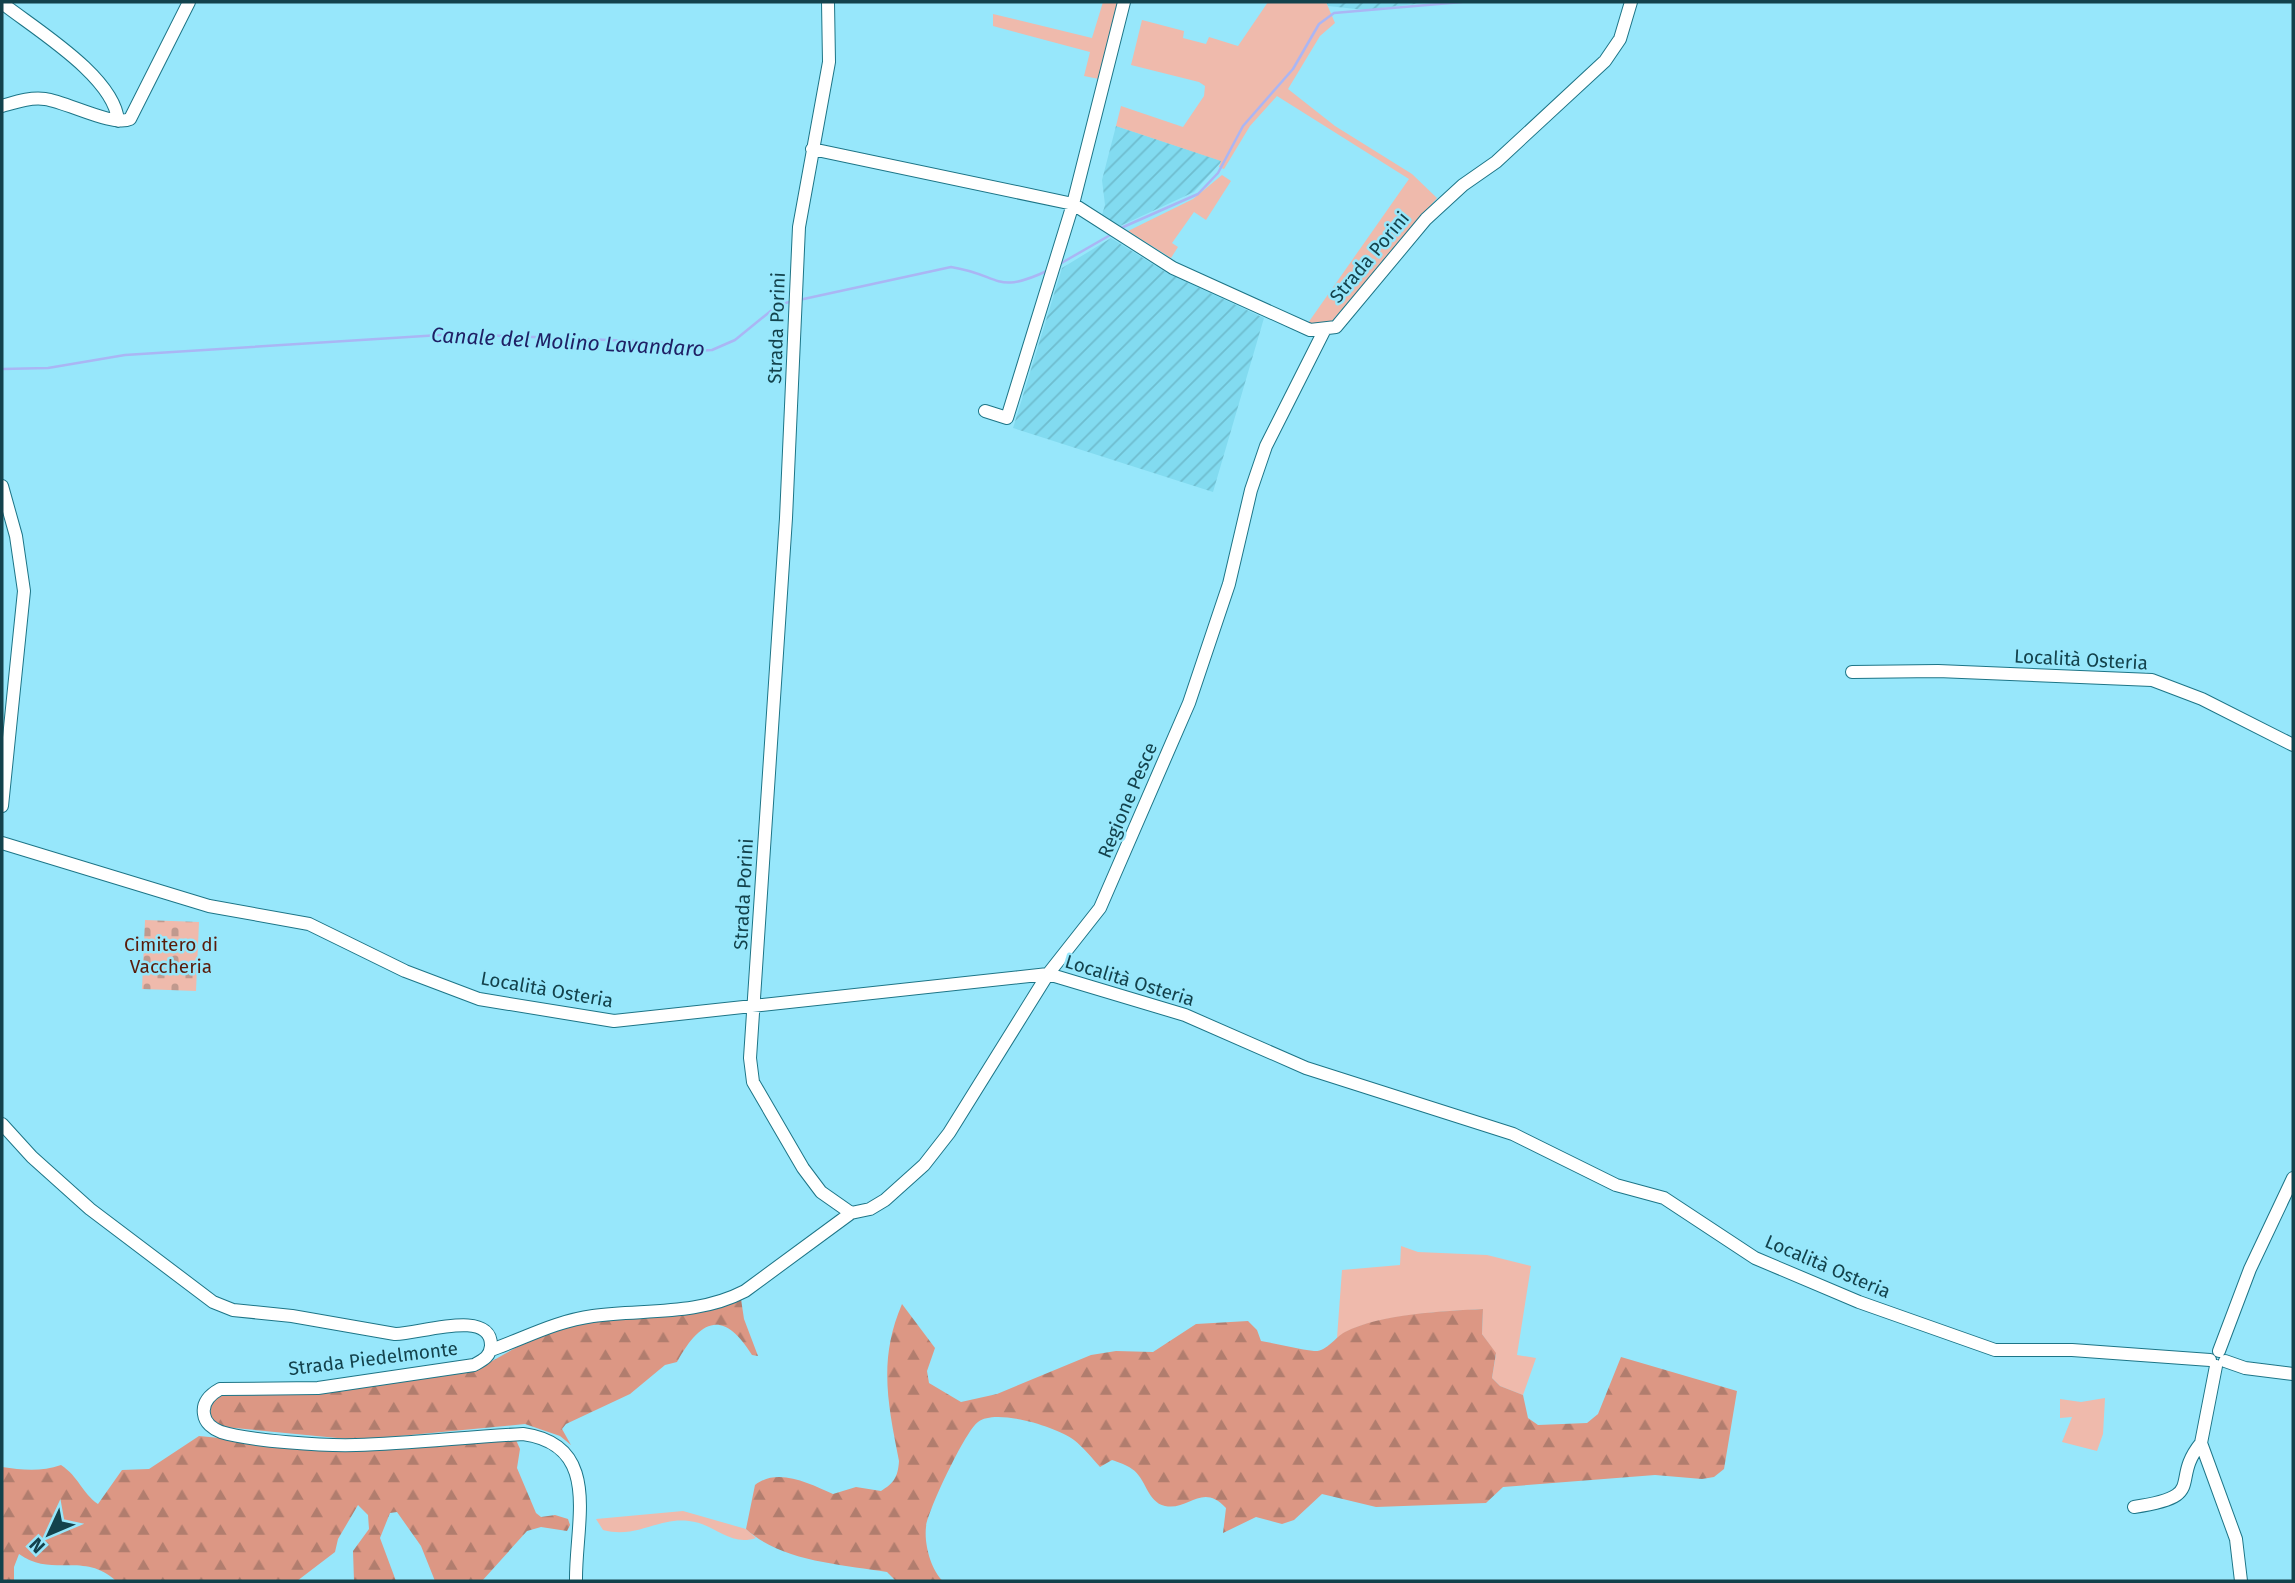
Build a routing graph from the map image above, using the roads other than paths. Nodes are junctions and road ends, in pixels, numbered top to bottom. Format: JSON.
{"nodes":[{"id":1,"x":189,"y":2,"type":"edge"},
{"id":2,"x":828,"y":2,"type":"edge"},
{"id":3,"x":1124,"y":2,"type":"edge"},
{"id":4,"x":1631,"y":2,"type":"edge"},
{"id":5,"x":2,"y":4,"type":"edge"},
{"id":6,"x":2,"y":106,"type":"edge"},
{"id":7,"x":118,"y":121,"type":"junction"},
{"id":8,"x":812,"y":149,"type":"junction"},
{"id":9,"x":1073,"y":204,"type":"junction"},
{"id":10,"x":1324,"y":331,"type":"junction"},
{"id":11,"x":985,"y":411,"type":"dead end"},
{"id":12,"x":2,"y":486,"type":"edge"},
{"id":13,"x":1852,"y":672,"type":"dead end"},
{"id":14,"x":2293,"y":745,"type":"edge"},
{"id":15,"x":2,"y":806,"type":"edge"},
{"id":16,"x":2,"y":843,"type":"edge"},
{"id":17,"x":1048,"y":974,"type":"junction"},
{"id":18,"x":755,"y":1006,"type":"junction"},
{"id":19,"x":2,"y":1124,"type":"edge"},
{"id":20,"x":2293,"y":1178,"type":"edge"},
{"id":21,"x":851,"y":1213,"type":"junction"},
{"id":22,"x":491,"y":1350,"type":"junction"},
{"id":23,"x":2218,"y":1359,"type":"junction"},
{"id":24,"x":2293,"y":1374,"type":"edge"},
{"id":25,"x":2201,"y":1443,"type":"junction"},
{"id":26,"x":2134,"y":1507,"type":"dead end"},
{"id":27,"x":576,"y":1581,"type":"edge"},
{"id":28,"x":2241,"y":1581,"type":"edge"}],
"edges":[{"from":1,"to":7,"type":"street"},
{"from":2,"to":8,"type":"street","name":"Strada Porini"},
{"from":3,"to":9,"type":"street"},
{"from":4,"to":10,"type":"street","name":"Strada Porini"},
{"from":5,"to":7,"type":"street"},
{"from":6,"to":7,"type":"street"},
{"from":8,"to":9,"type":"street"},
{"from":8,"to":18,"type":"street","name":"Strada Porini"},
{"from":9,"to":10,"type":"street"},
{"from":9,"to":11,"type":"street"},
{"from":10,"to":17,"type":"street","name":"Regione Pesce"},
{"from":12,"to":15,"type":"street"},
{"from":13,"to":14,"type":"street","name":"Località Osteria"},
{"from":16,"to":18,"type":"street","name":"Località Osteria"},
{"from":17,"to":18,"type":"street","name":"Località Osteria"},
{"from":17,"to":21,"type":"street","name":"Regione Pesce"},
{"from":17,"to":23,"type":"street","name":"Località Osteria"},
{"from":18,"to":21,"type":"street","name":"Strada Porini"},
{"from":19,"to":22,"type":"street","name":"Strada Piedelmonte"},
{"from":20,"to":23,"type":"street"},
{"from":21,"to":22,"type":"street"},
{"from":22,"to":27,"type":"street","name":"Strada Piedelmonte"},
{"from":23,"to":24,"type":"street","name":"Località Osteria"},
{"from":23,"to":25,"type":"street"},
{"from":25,"to":26,"type":"street"},
{"from":25,"to":28,"type":"street"}]}
